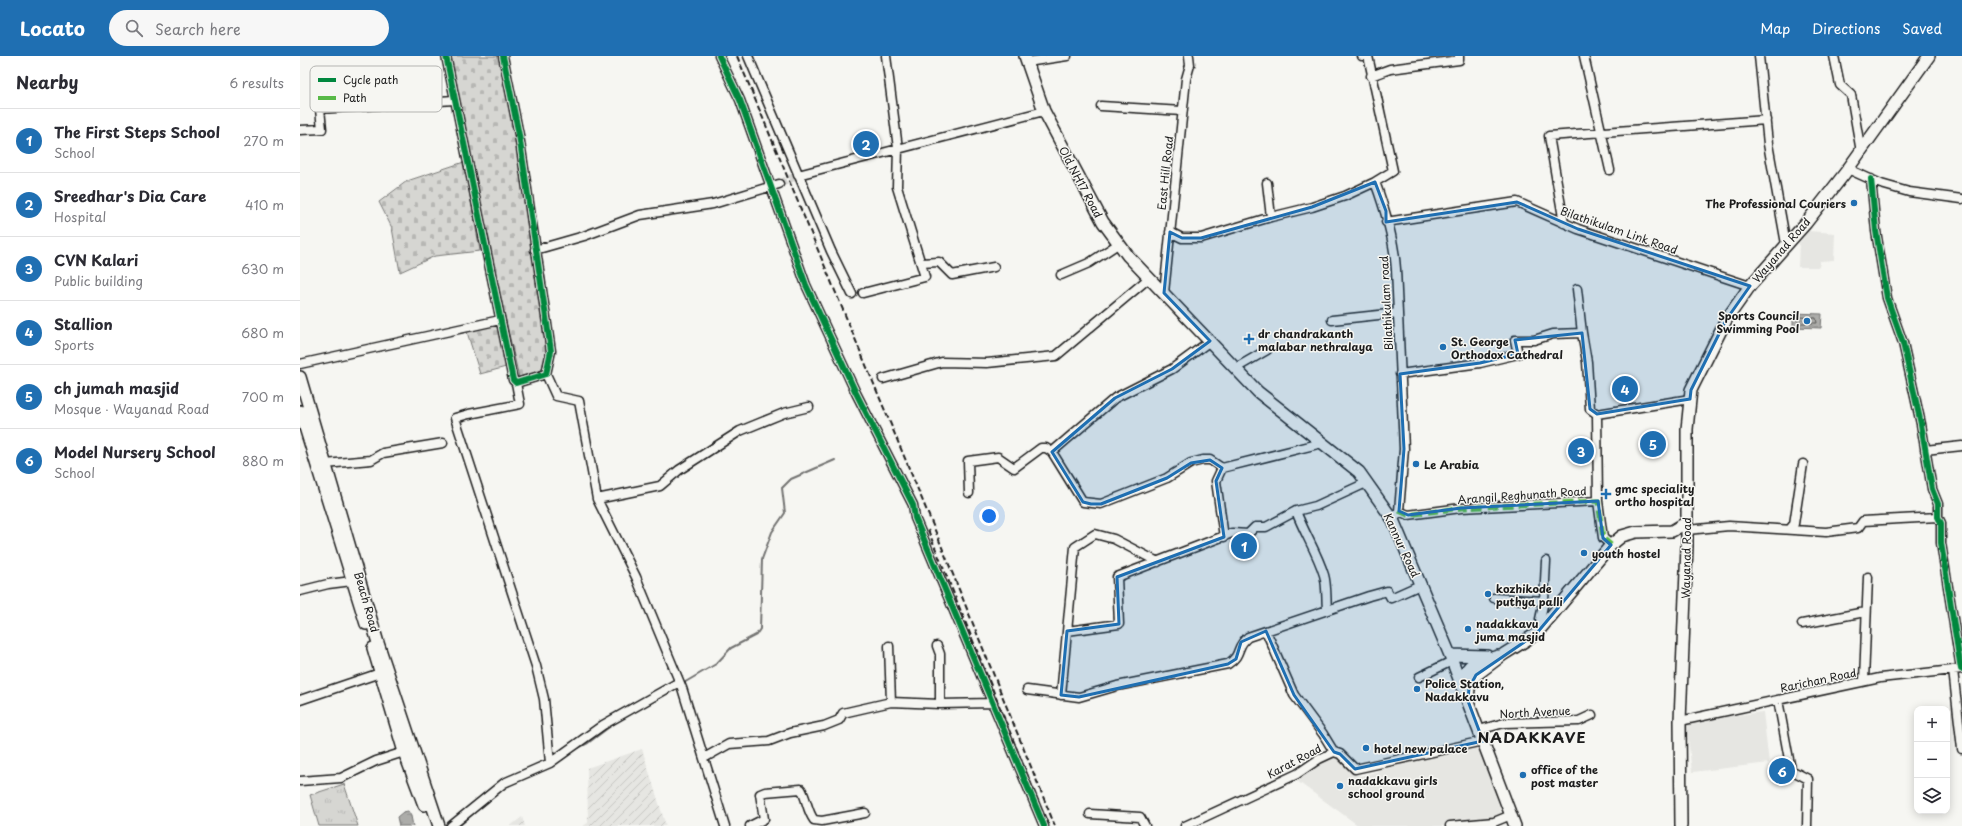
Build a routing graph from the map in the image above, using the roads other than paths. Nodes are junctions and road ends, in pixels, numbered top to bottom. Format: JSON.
{"nodes":[{"id":1,"x":446,"y":56,"type":"edge"},
{"id":2,"x":503,"y":56,"type":"edge"},
{"id":3,"x":719,"y":56,"type":"edge"},
{"id":4,"x":748,"y":56,"type":"edge"},
{"id":5,"x":886,"y":56,"type":"edge"},
{"id":6,"x":1067,"y":56,"type":"edge"},
{"id":7,"x":1189,"y":56,"type":"edge"},
{"id":8,"x":1362,"y":56,"type":"edge"},
{"id":9,"x":1368,"y":56,"type":"edge"},
{"id":10,"x":1460,"y":56,"type":"edge"},
{"id":11,"x":1584,"y":56,"type":"edge"},
{"id":12,"x":1759,"y":56,"type":"edge"},
{"id":13,"x":1834,"y":56,"type":"edge"},
{"id":14,"x":1929,"y":56,"type":"edge"},
{"id":15,"x":1026,"y":59,"type":"edge"},
{"id":16,"x":1371,"y":76,"type":"junction"},
{"id":17,"x":454,"y":100,"type":"junction"},
{"id":18,"x":442,"y":101,"type":"edge"},
{"id":19,"x":1101,"y":106,"type":"dead end"},
{"id":20,"x":1044,"y":111,"type":"junction"},
{"id":21,"x":1182,"y":111,"type":"junction"},
{"id":22,"x":320,"y":112,"type":"edge"},
{"id":23,"x":1766,"y":120,"type":"junction"},
{"id":24,"x":300,"y":130,"type":"edge"},
{"id":25,"x":1602,"y":133,"type":"junction"},
{"id":26,"x":898,"y":148,"type":"junction"},
{"id":27,"x":1861,"y":152,"type":"junction"},
{"id":28,"x":1848,"y":169,"type":"junction"},
{"id":29,"x":1610,"y":170,"type":"dead end"},
{"id":30,"x":798,"y":175,"type":"junction"},
{"id":31,"x":1871,"y":179,"type":"junction"},
{"id":32,"x":1375,"y":182,"type":"junction"},
{"id":33,"x":1267,"y":183,"type":"dead end"},
{"id":34,"x":779,"y":184,"type":"tunnel mouth"},
{"id":35,"x":771,"y":186,"type":"junction"},
{"id":36,"x":1962,"y":199,"type":"edge"},
{"id":37,"x":1271,"y":217,"type":"junction"},
{"id":38,"x":1386,"y":222,"type":"junction"},
{"id":39,"x":1564,"y":223,"type":"junction"},
{"id":40,"x":1170,"y":232,"type":"junction"},
{"id":41,"x":1118,"y":244,"type":"junction"},
{"id":42,"x":1786,"y":244,"type":"junction"},
{"id":43,"x":535,"y":250,"type":"junction"},
{"id":44,"x":921,"y":263,"type":"junction"},
{"id":45,"x":994,"y":266,"type":"dead end"},
{"id":46,"x":1061,"y":275,"type":"dead end"},
{"id":47,"x":1149,"y":278,"type":"junction"},
{"id":48,"x":1750,"y":286,"type":"junction"},
{"id":49,"x":1577,"y":289,"type":"dead end"},
{"id":50,"x":863,"y":293,"type":"dead end"},
{"id":51,"x":1164,"y":293,"type":"junction"},
{"id":52,"x":852,"y":294,"type":"dead end"},
{"id":53,"x":1397,"y":313,"type":"junction"},
{"id":54,"x":500,"y":320,"type":"junction"},
{"id":55,"x":1332,"y":320,"type":"dead end"},
{"id":56,"x":1582,"y":333,"type":"junction"},
{"id":57,"x":1210,"y":341,"type":"junction"},
{"id":58,"x":1267,"y":350,"type":"dead end"},
{"id":59,"x":300,"y":364,"type":"edge"},
{"id":60,"x":1236,"y":368,"type":"junction"},
{"id":61,"x":546,"y":374,"type":"junction"},
{"id":62,"x":1400,"y":374,"type":"junction"},
{"id":63,"x":300,"y":377,"type":"edge"},
{"id":64,"x":883,"y":380,"type":"dead end"},
{"id":65,"x":516,"y":383,"type":"junction"},
{"id":66,"x":1690,"y":399,"type":"junction"},
{"id":67,"x":809,"y":407,"type":"dead end"},
{"id":68,"x":300,"y":411,"type":"edge"},
{"id":69,"x":1597,"y":414,"type":"junction"},
{"id":70,"x":443,"y":443,"type":"dead end"},
{"id":71,"x":1322,"y":443,"type":"junction"},
{"id":72,"x":1962,"y":446,"type":"edge"},
{"id":73,"x":1925,"y":450,"type":"junction"},
{"id":74,"x":1052,"y":452,"type":"junction"},
{"id":75,"x":325,"y":464,"type":"junction"},
{"id":76,"x":1803,"y":464,"type":"dead end"},
{"id":77,"x":1222,"y":468,"type":"junction"},
{"id":78,"x":1366,"y":483,"type":"junction"},
{"id":79,"x":969,"y":493,"type":"dead end"},
{"id":80,"x":597,"y":499,"type":"junction"},
{"id":81,"x":1598,"y":501,"type":"junction"},
{"id":82,"x":1296,"y":511,"type":"junction"},
{"id":83,"x":1399,"y":511,"type":"junction"},
{"id":84,"x":1938,"y":517,"type":"junction"},
{"id":85,"x":1393,"y":520,"type":"junction"},
{"id":86,"x":1687,"y":526,"type":"junction"},
{"id":87,"x":1790,"y":529,"type":"junction"},
{"id":88,"x":1672,"y":531,"type":"junction"},
{"id":89,"x":1224,"y":537,"type":"junction"},
{"id":90,"x":1611,"y":545,"type":"junction"},
{"id":91,"x":1687,"y":546,"type":"junction"},
{"id":92,"x":1546,"y":561,"type":"dead end"},
{"id":93,"x":1158,"y":562,"type":"junction"},
{"id":94,"x":1868,"y":577,"type":"dead end"},
{"id":95,"x":352,"y":581,"type":"junction"},
{"id":96,"x":1420,"y":585,"type":"junction"},
{"id":97,"x":300,"y":591,"type":"edge"},
{"id":98,"x":1494,"y":598,"type":"dead end"},
{"id":99,"x":1544,"y":601,"type":"junction"},
{"id":100,"x":1327,"y":609,"type":"junction"},
{"id":101,"x":1866,"y":612,"type":"junction"},
{"id":102,"x":1802,"y":624,"type":"dead end"},
{"id":103,"x":1544,"y":625,"type":"junction"},
{"id":104,"x":1067,"y":631,"type":"junction"},
{"id":105,"x":1266,"y":631,"type":"junction"},
{"id":106,"x":889,"y":646,"type":"dead end"},
{"id":107,"x":937,"y":646,"type":"dead end"},
{"id":108,"x":1504,"y":654,"type":"junction"},
{"id":109,"x":1451,"y":658,"type":"junction"},
{"id":110,"x":1959,"y":669,"type":"edge"},
{"id":111,"x":380,"y":673,"type":"junction"},
{"id":112,"x":1419,"y":677,"type":"dead end"},
{"id":113,"x":1864,"y":681,"type":"junction"},
{"id":114,"x":679,"y":682,"type":"junction"},
{"id":115,"x":1027,"y":690,"type":"dead end"},
{"id":116,"x":1062,"y":695,"type":"junction"},
{"id":117,"x":1466,"y":696,"type":"junction"},
{"id":118,"x":300,"y":700,"type":"edge"},
{"id":119,"x":1778,"y":700,"type":"junction"},
{"id":120,"x":890,"y":702,"type":"junction"},
{"id":121,"x":993,"y":703,"type":"junction"},
{"id":122,"x":940,"y":704,"type":"junction"},
{"id":123,"x":1592,"y":714,"type":"dead end"},
{"id":124,"x":1680,"y":721,"type":"junction"},
{"id":125,"x":1481,"y":736,"type":"junction"},
{"id":126,"x":1962,"y":749,"type":"edge"},
{"id":127,"x":404,"y":752,"type":"junction"},
{"id":128,"x":1334,"y":752,"type":"junction"},
{"id":129,"x":704,"y":758,"type":"junction"},
{"id":130,"x":550,"y":763,"type":"junction"},
{"id":131,"x":300,"y":781,"type":"edge"},
{"id":132,"x":865,"y":813,"type":"dead end"},
{"id":133,"x":1090,"y":814,"type":"dead end"},
{"id":134,"x":1511,"y":815,"type":"junction"},
{"id":135,"x":431,"y":826,"type":"edge"},
{"id":136,"x":439,"y":826,"type":"edge"},
{"id":137,"x":451,"y":826,"type":"edge"},
{"id":138,"x":725,"y":826,"type":"edge"},
{"id":139,"x":750,"y":826,"type":"edge"},
{"id":140,"x":1044,"y":826,"type":"edge"},
{"id":141,"x":1145,"y":826,"type":"edge"},
{"id":142,"x":1185,"y":826,"type":"edge"},
{"id":143,"x":1450,"y":826,"type":"edge"},
{"id":144,"x":1516,"y":826,"type":"edge"},
{"id":145,"x":1680,"y":826,"type":"edge"},
{"id":146,"x":1807,"y":826,"type":"edge"}],
"edges":[{"from":1,"to":17,"type":"street"},
{"from":2,"to":43,"type":"street"},
{"from":3,"to":35,"type":"street"},
{"from":4,"to":30,"type":"street"},
{"from":5,"to":26,"type":"street"},
{"from":6,"to":15,"type":"street"},
{"from":7,"to":21,"type":"street","name":"East Hill Road"},
{"from":8,"to":9,"type":"street"},
{"from":9,"to":16,"type":"street"},
{"from":10,"to":16,"type":"street"},
{"from":11,"to":25,"type":"street"},
{"from":12,"to":23,"type":"street"},
{"from":13,"to":27,"type":"street"},
{"from":14,"to":27,"type":"main road","name":"Wayanad Road"},
{"from":15,"to":20,"type":"main road","name":"Old NH17 Road"},
{"from":16,"to":32,"type":"street"},
{"from":17,"to":18,"type":"street"},
{"from":17,"to":54,"type":"street"},
{"from":19,"to":21,"type":"street"},
{"from":20,"to":26,"type":"street"},
{"from":20,"to":41,"type":"main road","name":"Old NH17 Road"},
{"from":21,"to":40,"type":"street","name":"East Hill Road"},
{"from":22,"to":24,"type":"street"},
{"from":23,"to":25,"type":"street"},
{"from":23,"to":42,"type":"street"},
{"from":25,"to":29,"type":"street"},
{"from":25,"to":39,"type":"street"},
{"from":26,"to":30,"type":"street"},
{"from":26,"to":44,"type":"street"},
{"from":27,"to":28,"type":"main road","name":"Wayanad Road"},
{"from":28,"to":31,"type":"street"},
{"from":28,"to":42,"type":"main road","name":"Wayanad Road"},
{"from":30,"to":52,"type":"street"},
{"from":31,"to":36,"type":"street"},
{"from":31,"to":73,"type":"street"},
{"from":32,"to":37,"type":"street"},
{"from":32,"to":38,"type":"street","name":"Bilathikulam road"},
{"from":33,"to":37,"type":"street"},
{"from":34,"to":35,"type":"street"},
{"from":35,"to":43,"type":"street"},
{"from":35,"to":121,"type":"street"},
{"from":37,"to":40,"type":"street"},
{"from":38,"to":39,"type":"street","name":"Bilathikulam Link Road"},
{"from":38,"to":53,"type":"street","name":"Bilathikulam road"},
{"from":39,"to":48,"type":"street","name":"Bilathikulam Link Road"},
{"from":40,"to":51,"type":"street","name":"East Hill Road"},
{"from":41,"to":46,"type":"street"},
{"from":41,"to":47,"type":"main road","name":"Old NH17 Road"},
{"from":42,"to":48,"type":"main road","name":"Wayanad Road"},
{"from":43,"to":61,"type":"street"},
{"from":44,"to":45,"type":"street"},
{"from":44,"to":50,"type":"street"},
{"from":47,"to":51,"type":"main road","name":"Old NH17 Road"},
{"from":47,"to":64,"type":"street"},
{"from":48,"to":66,"type":"main road","name":"Wayanad Road"},
{"from":49,"to":56,"type":"street"},
{"from":51,"to":57,"type":"main road","name":"Kannur Road"},
{"from":53,"to":55,"type":"street"},
{"from":53,"to":62,"type":"street","name":"Bilathikulam road"},
{"from":54,"to":59,"type":"street"},
{"from":54,"to":65,"type":"street"},
{"from":56,"to":62,"type":"street"},
{"from":56,"to":69,"type":"street"},
{"from":57,"to":60,"type":"main road","name":"Kannur Road"},
{"from":57,"to":74,"type":"street"},
{"from":58,"to":60,"type":"street"},
{"from":60,"to":71,"type":"main road","name":"Kannur Road"},
{"from":61,"to":65,"type":"street"},
{"from":61,"to":80,"type":"street"},
{"from":62,"to":83,"type":"street","name":"Bilathikulam road"},
{"from":63,"to":75,"type":"main road","name":"Beach Road"},
{"from":65,"to":130,"type":"street"},
{"from":66,"to":69,"type":"street"},
{"from":66,"to":86,"type":"main road","name":"Wayanad Road"},
{"from":67,"to":80,"type":"street"},
{"from":68,"to":95,"type":"main road"},
{"from":69,"to":81,"type":"street"},
{"from":70,"to":75,"type":"street"},
{"from":71,"to":77,"type":"street"},
{"from":71,"to":78,"type":"main road","name":"Kannur Road"},
{"from":72,"to":73,"type":"street"},
{"from":73,"to":84,"type":"street"},
{"from":74,"to":77,"type":"street"},
{"from":74,"to":79,"type":"street"},
{"from":75,"to":136,"type":"main road","name":"Beach Road"},
{"from":76,"to":87,"type":"street"},
{"from":77,"to":89,"type":"street"},
{"from":78,"to":82,"type":"street"},
{"from":78,"to":85,"type":"main road","name":"Kannur Road"},
{"from":80,"to":114,"type":"street"},
{"from":81,"to":83,"type":"street","name":"Arangil Reghunath Road"},
{"from":81,"to":90,"type":"street","name":"Arangil Reghunath Road"},
{"from":82,"to":89,"type":"street"},
{"from":82,"to":100,"type":"street"},
{"from":83,"to":85,"type":"street","name":"Bilathikulam road"},
{"from":84,"to":87,"type":"street"},
{"from":84,"to":110,"type":"street"},
{"from":85,"to":96,"type":"main road","name":"Kannur Road"},
{"from":86,"to":87,"type":"street"},
{"from":86,"to":88,"type":"main road"},
{"from":86,"to":91,"type":"main road","name":"Wayanad Road"},
{"from":88,"to":90,"type":"main road"},
{"from":88,"to":91,"type":"main road"},
{"from":89,"to":93,"type":"street"},
{"from":90,"to":103,"type":"main road"},
{"from":91,"to":124,"type":"main road","name":"Wayanad Road"},
{"from":92,"to":99,"type":"street"},
{"from":93,"to":104,"type":"street"},
{"from":93,"to":104,"type":"street"},
{"from":94,"to":101,"type":"street"},
{"from":95,"to":97,"type":"street"},
{"from":95,"to":111,"type":"main road"},
{"from":96,"to":100,"type":"street"},
{"from":96,"to":109,"type":"main road","name":"Kannur Road"},
{"from":98,"to":99,"type":"street"},
{"from":99,"to":103,"type":"street"},
{"from":100,"to":105,"type":"street"},
{"from":101,"to":102,"type":"street"},
{"from":101,"to":113,"type":"street"},
{"from":103,"to":108,"type":"main road"},
{"from":104,"to":116,"type":"street"},
{"from":105,"to":116,"type":"street"},
{"from":105,"to":128,"type":"street"},
{"from":106,"to":120,"type":"street"},
{"from":107,"to":122,"type":"street"},
{"from":108,"to":109,"type":"main road"},
{"from":108,"to":117,"type":"main road"},
{"from":109,"to":112,"type":"street"},
{"from":109,"to":117,"type":"main road","name":"Kannur Road"},
{"from":110,"to":113,"type":"street","name":"Rarichan Road"},
{"from":110,"to":126,"type":"street"},
{"from":111,"to":118,"type":"street"},
{"from":111,"to":127,"type":"main road"},
{"from":113,"to":119,"type":"street","name":"Rarichan Road"},
{"from":114,"to":129,"type":"street"},
{"from":114,"to":130,"type":"street"},
{"from":115,"to":116,"type":"street"},
{"from":117,"to":125,"type":"main road","name":"Kannur Road"},
{"from":119,"to":124,"type":"street","name":"Rarichan Road"},
{"from":119,"to":146,"type":"street"},
{"from":120,"to":122,"type":"street"},
{"from":120,"to":129,"type":"street"},
{"from":121,"to":122,"type":"street"},
{"from":121,"to":140,"type":"street"},
{"from":123,"to":125,"type":"street","name":"North Avenue"},
{"from":124,"to":145,"type":"main road","name":"Wayanad Road"},
{"from":125,"to":128,"type":"street","name":"Karat Road"},
{"from":125,"to":134,"type":"main road","name":"Kannur Road"},
{"from":127,"to":131,"type":"street"},
{"from":127,"to":135,"type":"main road"},
{"from":128,"to":142,"type":"street","name":"Karat Road"},
{"from":129,"to":138,"type":"street"},
{"from":130,"to":137,"type":"street"},
{"from":132,"to":139,"type":"street"},
{"from":133,"to":141,"type":"street"},
{"from":134,"to":143,"type":"street"},
{"from":134,"to":144,"type":"main road","name":"Kannur Road"}]}
